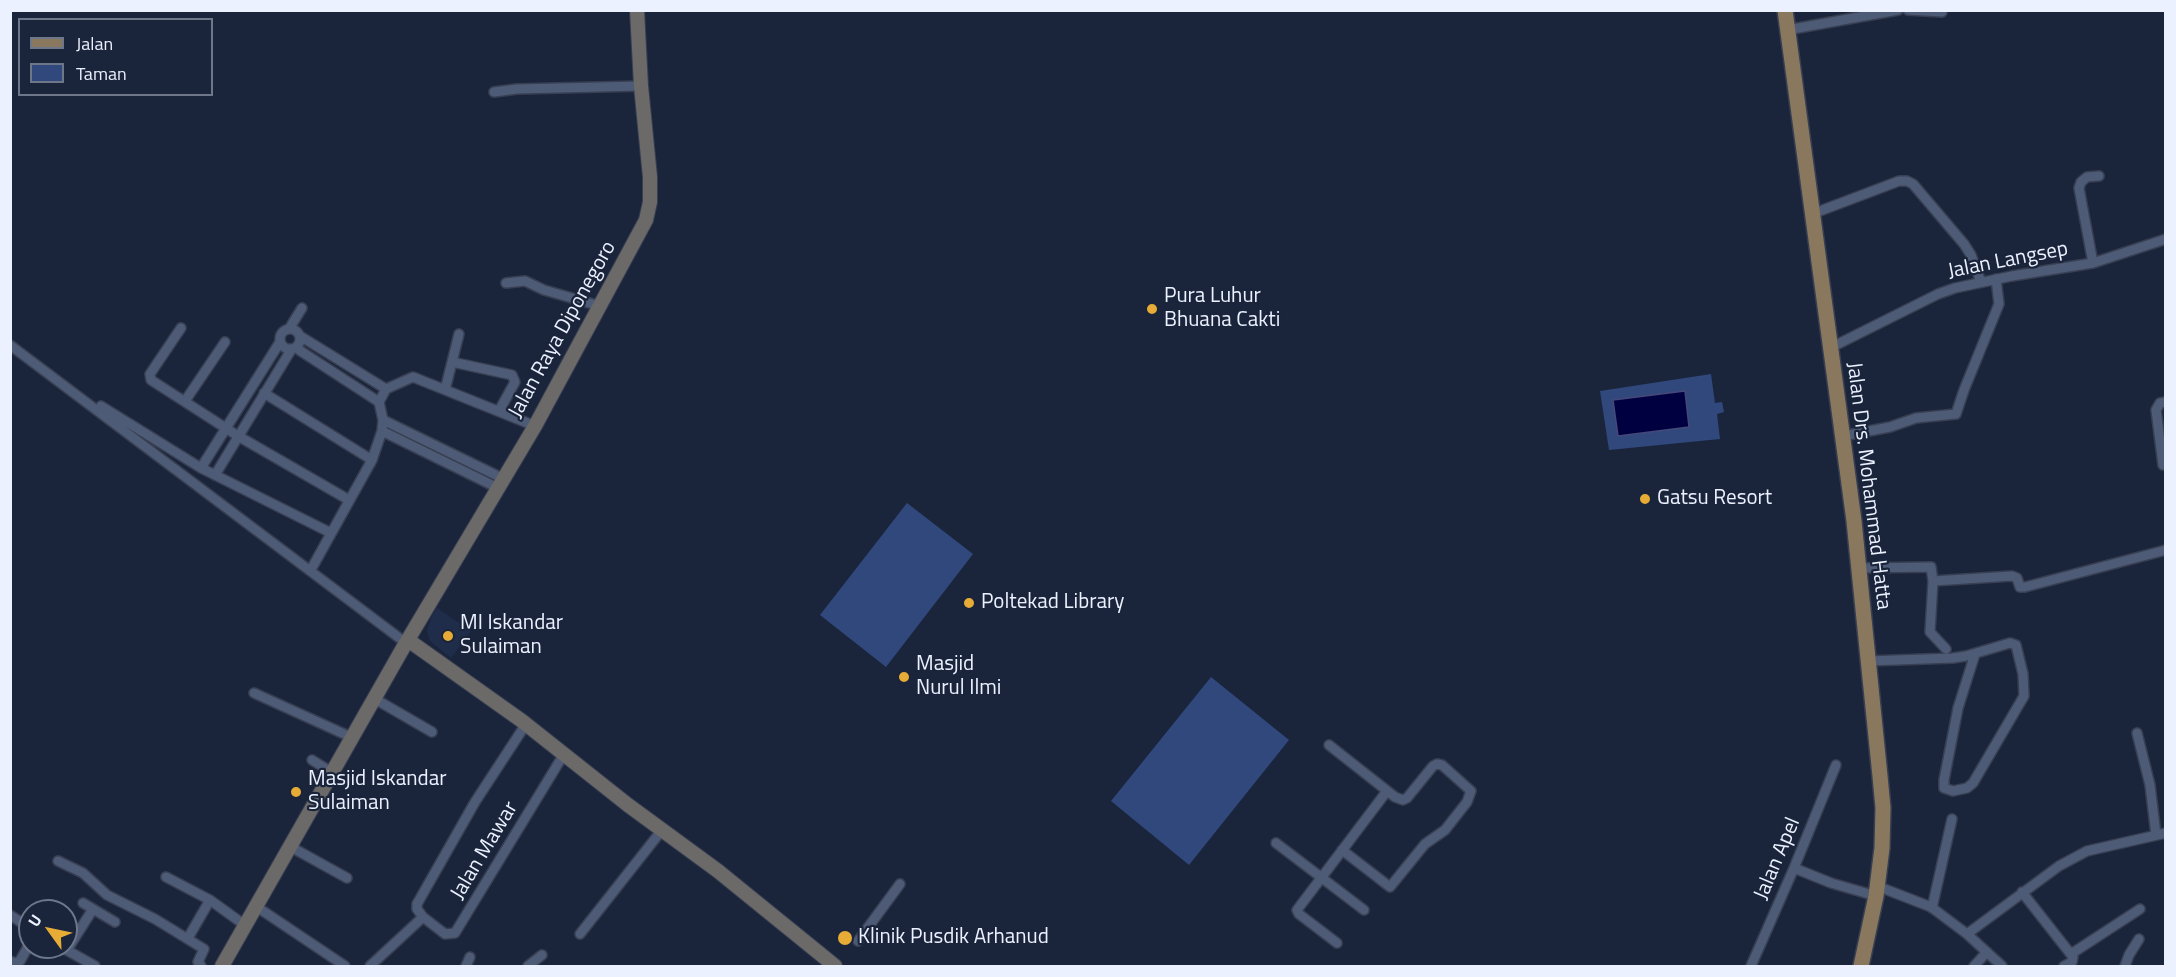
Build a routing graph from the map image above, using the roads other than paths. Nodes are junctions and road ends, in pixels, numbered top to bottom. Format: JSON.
{"nodes":[{"id":1,"x":637,"y":10,"type":"edge"},
{"id":2,"x":1785,"y":10,"type":"edge"},
{"id":3,"x":1898,"y":10,"type":"edge"},
{"id":4,"x":1908,"y":10,"type":"edge"},
{"id":5,"x":1942,"y":12,"type":"dead end"},
{"id":6,"x":1787,"y":30,"type":"junction"},
{"id":7,"x":641,"y":86,"type":"junction"},
{"id":8,"x":494,"y":92,"type":"dead end"},
{"id":9,"x":2099,"y":176,"type":"dead end"},
{"id":10,"x":1812,"y":214,"type":"junction"},
{"id":11,"x":2166,"y":239,"type":"edge"},
{"id":12,"x":2093,"y":263,"type":"junction"},
{"id":13,"x":1996,"y":279,"type":"junction"},
{"id":14,"x":1981,"y":282,"type":"junction"},
{"id":15,"x":506,"y":283,"type":"dead end"},
{"id":16,"x":600,"y":306,"type":"junction"},
{"id":17,"x":302,"y":308,"type":"dead end"},
{"id":18,"x":181,"y":328,"type":"dead end"},
{"id":19,"x":289,"y":329,"type":"junction"},
{"id":20,"x":459,"y":334,"type":"dead end"},
{"id":21,"x":300,"y":336,"type":"junction"},
{"id":22,"x":225,"y":342,"type":"dead end"},
{"id":23,"x":280,"y":342,"type":"junction"},
{"id":24,"x":10,"y":345,"type":"edge"},
{"id":25,"x":1830,"y":348,"type":"junction"},
{"id":26,"x":293,"y":349,"type":"junction"},
{"id":27,"x":452,"y":362,"type":"junction"},
{"id":28,"x":386,"y":389,"type":"junction"},
{"id":29,"x":445,"y":390,"type":"junction"},
{"id":30,"x":264,"y":393,"type":"junction"},
{"id":31,"x":185,"y":401,"type":"junction"},
{"id":32,"x":379,"y":402,"type":"junction"},
{"id":33,"x":2166,"y":402,"type":"edge"},
{"id":34,"x":101,"y":406,"type":"dead end"},
{"id":35,"x":499,"y":411,"type":"junction"},
{"id":36,"x":384,"y":420,"type":"junction"},
{"id":37,"x":535,"y":426,"type":"junction"},
{"id":38,"x":402,"y":428,"type":"junction"},
{"id":39,"x":226,"y":429,"type":"junction"},
{"id":40,"x":382,"y":431,"type":"junction"},
{"id":41,"x":237,"y":436,"type":"junction"},
{"id":42,"x":1843,"y":436,"type":"junction"},
{"id":43,"x":397,"y":439,"type":"junction"},
{"id":44,"x":372,"y":459,"type":"junction"},
{"id":45,"x":2163,"y":465,"type":"dead end"},
{"id":46,"x":201,"y":468,"type":"junction"},
{"id":47,"x":215,"y":475,"type":"junction"},
{"id":48,"x":501,"y":483,"type":"junction"},
{"id":49,"x":350,"y":500,"type":"junction"},
{"id":50,"x":331,"y":533,"type":"junction"},
{"id":51,"x":2166,"y":550,"type":"edge"},
{"id":52,"x":313,"y":566,"type":"dead end"},
{"id":53,"x":1859,"y":568,"type":"junction"},
{"id":54,"x":1933,"y":581,"type":"junction"},
{"id":55,"x":407,"y":641,"type":"junction"},
{"id":56,"x":1946,"y":649,"type":"dead end"},
{"id":57,"x":1970,"y":655,"type":"junction"},
{"id":58,"x":1868,"y":661,"type":"junction"},
{"id":59,"x":254,"y":693,"type":"dead end"},
{"id":60,"x":375,"y":699,"type":"junction"},
{"id":61,"x":526,"y":724,"type":"junction"},
{"id":62,"x":432,"y":732,"type":"dead end"},
{"id":63,"x":2137,"y":733,"type":"dead end"},
{"id":64,"x":352,"y":738,"type":"junction"},
{"id":65,"x":1329,"y":745,"type":"dead end"},
{"id":66,"x":564,"y":754,"type":"junction"},
{"id":67,"x":312,"y":760,"type":"dead end"},
{"id":68,"x":1836,"y":765,"type":"dead end"},
{"id":69,"x":333,"y":773,"type":"junction"},
{"id":70,"x":1387,"y":790,"type":"junction"},
{"id":71,"x":1952,"y":819,"type":"dead end"},
{"id":72,"x":662,"y":830,"type":"junction"},
{"id":73,"x":2161,"y":834,"type":"edge"},
{"id":74,"x":1276,"y":843,"type":"dead end"},
{"id":75,"x":291,"y":847,"type":"junction"},
{"id":76,"x":1342,"y":850,"type":"junction"},
{"id":77,"x":58,"y":861,"type":"dead end"},
{"id":78,"x":1794,"y":868,"type":"junction"},
{"id":79,"x":166,"y":877,"type":"dead end"},
{"id":80,"x":1322,"y":877,"type":"junction"},
{"id":81,"x":347,"y":878,"type":"dead end"},
{"id":82,"x":900,"y":884,"type":"dead end"},
{"id":83,"x":1876,"y":891,"type":"junction"},
{"id":84,"x":2022,"y":892,"type":"junction"},
{"id":85,"x":210,"y":900,"type":"junction"},
{"id":86,"x":83,"y":903,"type":"dead end"},
{"id":87,"x":1929,"y":906,"type":"junction"},
{"id":88,"x":257,"y":907,"type":"junction"},
{"id":89,"x":93,"y":909,"type":"junction"},
{"id":90,"x":2140,"y":909,"type":"dead end"},
{"id":91,"x":1364,"y":910,"type":"dead end"},
{"id":92,"x":423,"y":917,"type":"junction"},
{"id":93,"x":115,"y":922,"type":"dead end"},
{"id":94,"x":246,"y":926,"type":"junction"},
{"id":95,"x":78,"y":930,"type":"edge"},
{"id":96,"x":580,"y":934,"type":"dead end"},
{"id":97,"x":1967,"y":934,"type":"junction"},
{"id":98,"x":188,"y":938,"type":"junction"},
{"id":99,"x":2139,"y":939,"type":"dead end"},
{"id":100,"x":858,"y":942,"type":"dead end"},
{"id":101,"x":1337,"y":943,"type":"dead end"},
{"id":102,"x":1987,"y":952,"type":"junction"},
{"id":103,"x":2071,"y":954,"type":"junction"},
{"id":104,"x":542,"y":955,"type":"dead end"},
{"id":105,"x":78,"y":957,"type":"edge"},
{"id":106,"x":470,"y":957,"type":"dead end"},
{"id":107,"x":95,"y":966,"type":"edge"},
{"id":108,"x":201,"y":966,"type":"edge"},
{"id":109,"x":222,"y":966,"type":"edge"},
{"id":110,"x":345,"y":966,"type":"edge"},
{"id":111,"x":370,"y":966,"type":"edge"},
{"id":112,"x":466,"y":966,"type":"edge"},
{"id":113,"x":528,"y":966,"type":"edge"},
{"id":114,"x":835,"y":966,"type":"edge"},
{"id":115,"x":1751,"y":966,"type":"edge"},
{"id":116,"x":1861,"y":966,"type":"edge"},
{"id":117,"x":1974,"y":966,"type":"edge"},
{"id":118,"x":2002,"y":966,"type":"edge"},
{"id":119,"x":2064,"y":966,"type":"edge"},
{"id":120,"x":2125,"y":966,"type":"edge"}],
"edges":[{"from":1,"to":7,"type":"street","name":"Jalan Raya Diponegoro"},
{"from":2,"to":6,"type":"main road","name":"Jalan Drs. Mohammad Hatta"},
{"from":3,"to":6,"type":"street"},
{"from":4,"to":5,"type":"street"},
{"from":6,"to":10,"type":"main road","name":"Jalan Drs. Mohammad Hatta"},
{"from":7,"to":8,"type":"street"},
{"from":7,"to":16,"type":"street","name":"Jalan Raya Diponegoro"},
{"from":9,"to":12,"type":"street"},
{"from":10,"to":14,"type":"street"},
{"from":10,"to":25,"type":"main road","name":"Jalan Drs. Mohammad Hatta"},
{"from":11,"to":12,"type":"street","name":"Jalan Langsep"},
{"from":12,"to":13,"type":"street","name":"Jalan Langsep"},
{"from":13,"to":14,"type":"street","name":"Jalan Langsep"},
{"from":13,"to":42,"type":"street"},
{"from":14,"to":25,"type":"street","name":"Jalan Langsep"},
{"from":15,"to":16,"type":"street"},
{"from":16,"to":37,"type":"street","name":"Jalan Raya Diponegoro"},
{"from":17,"to":19,"type":"street"},
{"from":18,"to":31,"type":"street"},
{"from":19,"to":21,"type":"street"},
{"from":19,"to":23,"type":"street"},
{"from":20,"to":27,"type":"street"},
{"from":21,"to":26,"type":"street"},
{"from":21,"to":28,"type":"street"},
{"from":22,"to":31,"type":"street"},
{"from":23,"to":26,"type":"street"},
{"from":23,"to":39,"type":"street"},
{"from":24,"to":55,"type":"street"},
{"from":25,"to":42,"type":"main road","name":"Jalan Drs. Mohammad Hatta"},
{"from":26,"to":30,"type":"street"},
{"from":26,"to":32,"type":"street"},
{"from":27,"to":29,"type":"street"},
{"from":27,"to":35,"type":"street"},
{"from":28,"to":29,"type":"street"},
{"from":28,"to":32,"type":"street"},
{"from":29,"to":35,"type":"street"},
{"from":30,"to":41,"type":"street"},
{"from":30,"to":44,"type":"street"},
{"from":31,"to":39,"type":"street"},
{"from":32,"to":36,"type":"street"},
{"from":33,"to":45,"type":"street"},
{"from":34,"to":46,"type":"street"},
{"from":35,"to":37,"type":"street"},
{"from":36,"to":38,"type":"street"},
{"from":36,"to":40,"type":"street"},
{"from":37,"to":48,"type":"street","name":"Jalan Raya Diponegoro"},
{"from":38,"to":43,"type":"street"},
{"from":38,"to":48,"type":"street"},
{"from":39,"to":41,"type":"street"},
{"from":39,"to":46,"type":"street"},
{"from":40,"to":43,"type":"street"},
{"from":40,"to":44,"type":"street"},
{"from":41,"to":47,"type":"street"},
{"from":41,"to":49,"type":"street"},
{"from":42,"to":53,"type":"main road","name":"Jalan Drs. Mohammad Hatta"},
{"from":43,"to":48,"type":"street"},
{"from":44,"to":49,"type":"street"},
{"from":46,"to":47,"type":"street"},
{"from":47,"to":50,"type":"street"},
{"from":48,"to":55,"type":"street","name":"Jalan Raya Diponegoro"},
{"from":49,"to":50,"type":"street"},
{"from":50,"to":52,"type":"street"},
{"from":51,"to":54,"type":"street"},
{"from":53,"to":54,"type":"street"},
{"from":53,"to":58,"type":"main road","name":"Jalan Drs. Mohammad Hatta"},
{"from":54,"to":56,"type":"street"},
{"from":55,"to":60,"type":"street","name":"Jalan Raya Diponegoro"},
{"from":55,"to":61,"type":"street"},
{"from":57,"to":57,"type":"street"},
{"from":57,"to":58,"type":"street"},
{"from":58,"to":83,"type":"main road","name":"Jalan Drs. Mohammad Hatta"},
{"from":59,"to":64,"type":"street"},
{"from":60,"to":62,"type":"street"},
{"from":60,"to":64,"type":"street","name":"Jalan Raya Diponegoro"},
{"from":61,"to":66,"type":"street"},
{"from":61,"to":92,"type":"street"},
{"from":63,"to":73,"type":"street"},
{"from":64,"to":69,"type":"street","name":"Jalan Raya Diponegoro"},
{"from":65,"to":70,"type":"street"},
{"from":66,"to":72,"type":"street"},
{"from":66,"to":92,"type":"street","name":"Jalan Mawar"},
{"from":67,"to":69,"type":"street"},
{"from":68,"to":78,"type":"street","name":"Jalan Apel"},
{"from":69,"to":75,"type":"street","name":"Jalan Raya Diponegoro"},
{"from":70,"to":76,"type":"street"},
{"from":70,"to":76,"type":"street"},
{"from":71,"to":87,"type":"street"},
{"from":72,"to":96,"type":"street"},
{"from":72,"to":114,"type":"street"},
{"from":73,"to":84,"type":"street"},
{"from":74,"to":80,"type":"street"},
{"from":75,"to":81,"type":"street"},
{"from":75,"to":88,"type":"street","name":"Jalan Raya Diponegoro"},
{"from":76,"to":80,"type":"street"},
{"from":77,"to":98,"type":"street"},
{"from":78,"to":83,"type":"street"},
{"from":78,"to":115,"type":"street","name":"Jalan Apel"},
{"from":79,"to":85,"type":"street"},
{"from":80,"to":91,"type":"street"},
{"from":80,"to":101,"type":"street"},
{"from":82,"to":100,"type":"street"},
{"from":83,"to":87,"type":"street"},
{"from":83,"to":116,"type":"main road","name":"Jalan Drs. Mohammad Hatta"},
{"from":84,"to":97,"type":"street"},
{"from":84,"to":103,"type":"street"},
{"from":85,"to":94,"type":"street"},
{"from":85,"to":98,"type":"street"},
{"from":86,"to":89,"type":"street"},
{"from":87,"to":97,"type":"street"},
{"from":88,"to":94,"type":"street","name":"Jalan Raya Diponegoro"},
{"from":88,"to":110,"type":"street"},
{"from":89,"to":93,"type":"street"},
{"from":89,"to":95,"type":"street"},
{"from":90,"to":103,"type":"street"},
{"from":92,"to":111,"type":"street"},
{"from":94,"to":109,"type":"street","name":"Jalan Raya Diponegoro"},
{"from":97,"to":102,"type":"street"},
{"from":98,"to":108,"type":"street"},
{"from":99,"to":120,"type":"street"},
{"from":102,"to":117,"type":"street"},
{"from":102,"to":118,"type":"street"},
{"from":103,"to":119,"type":"street"},
{"from":104,"to":113,"type":"street"},
{"from":105,"to":107,"type":"street"},
{"from":106,"to":112,"type":"street"}]}
